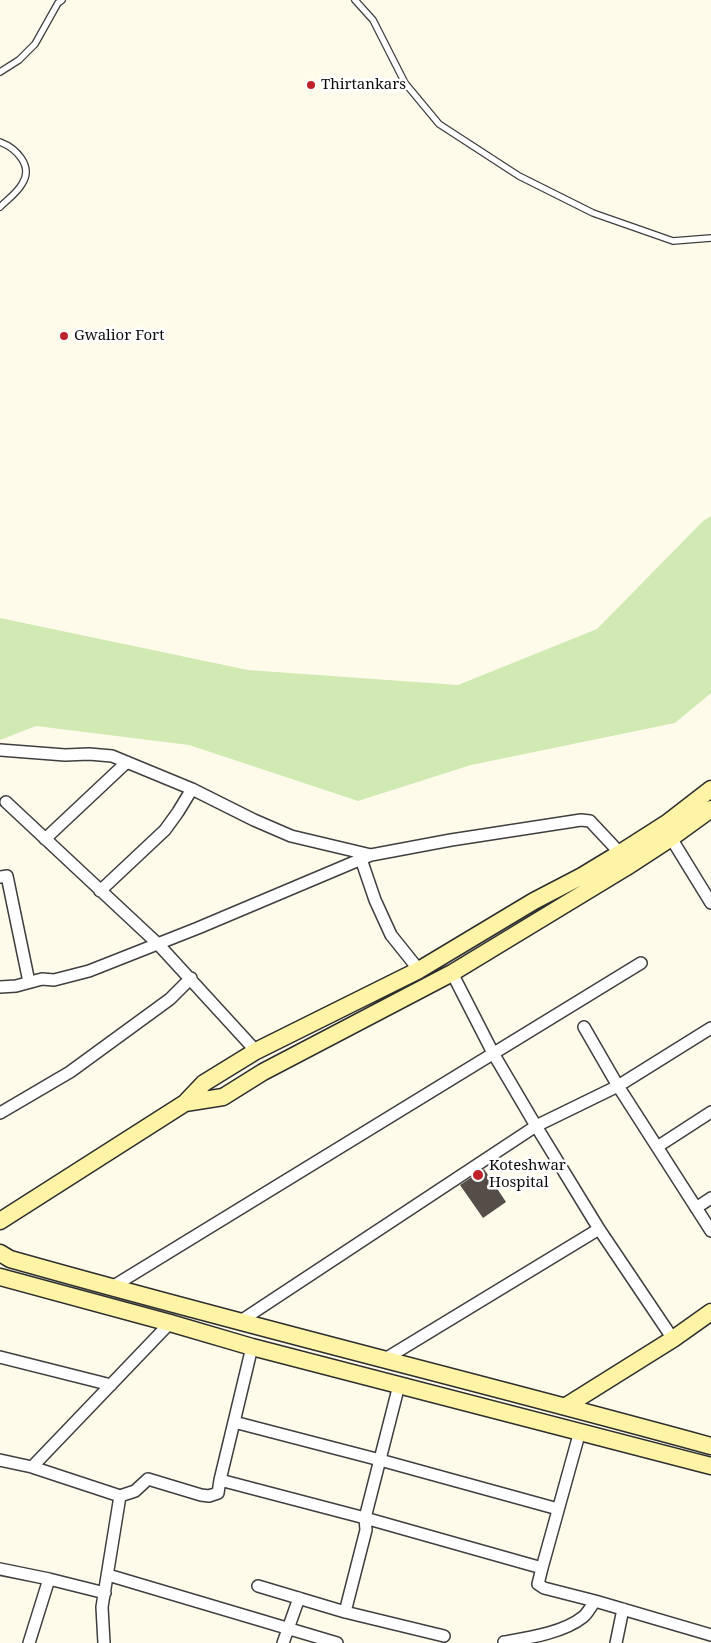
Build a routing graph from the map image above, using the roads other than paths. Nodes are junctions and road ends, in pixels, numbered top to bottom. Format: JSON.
{"nodes":[{"id":1,"x":62,"y":0,"type":"edge"},
{"id":2,"x":355,"y":0,"type":"edge"},
{"id":3,"x":0,"y":72,"type":"edge"},
{"id":4,"x":0,"y":142,"type":"edge"},
{"id":5,"x":0,"y":207,"type":"edge"},
{"id":6,"x":711,"y":238,"type":"edge"},
{"id":7,"x":0,"y":750,"type":"edge"},
{"id":8,"x":127,"y":762,"type":"junction"},
{"id":9,"x":192,"y":789,"type":"junction"},
{"id":10,"x":711,"y":789,"type":"edge"},
{"id":11,"x":6,"y":802,"type":"dead end"},
{"id":12,"x":711,"y":809,"type":"edge"},
{"id":13,"x":671,"y":838,"type":"junction"},
{"id":14,"x":45,"y":839,"type":"junction"},
{"id":15,"x":620,"y":853,"type":"junction"},
{"id":16,"x":366,"y":857,"type":"junction"},
{"id":17,"x":0,"y":876,"type":"edge"},
{"id":18,"x":100,"y":891,"type":"junction"},
{"id":19,"x":711,"y":903,"type":"edge"},
{"id":20,"x":158,"y":944,"type":"junction"},
{"id":21,"x":641,"y":962,"type":"dead end"},
{"id":22,"x":419,"y":970,"type":"junction"},
{"id":23,"x":452,"y":973,"type":"junction"},
{"id":24,"x":191,"y":978,"type":"junction"},
{"id":25,"x":29,"y":982,"type":"junction"},
{"id":26,"x":0,"y":988,"type":"edge"},
{"id":27,"x":584,"y":1028,"type":"dead end"},
{"id":28,"x":711,"y":1028,"type":"edge"},
{"id":29,"x":256,"y":1051,"type":"junction"},
{"id":30,"x":493,"y":1053,"type":"junction"},
{"id":31,"x":618,"y":1086,"type":"junction"},
{"id":32,"x":185,"y":1103,"type":"junction"},
{"id":33,"x":711,"y":1112,"type":"edge"},
{"id":34,"x":0,"y":1114,"type":"edge"},
{"id":35,"x":536,"y":1126,"type":"junction"},
{"id":36,"x":658,"y":1146,"type":"junction"},
{"id":37,"x":711,"y":1198,"type":"edge"},
{"id":38,"x":696,"y":1208,"type":"junction"},
{"id":39,"x":0,"y":1221,"type":"edge"},
{"id":40,"x":598,"y":1229,"type":"junction"},
{"id":41,"x":711,"y":1230,"type":"edge"},
{"id":42,"x":0,"y":1252,"type":"edge"},
{"id":43,"x":0,"y":1277,"type":"edge"},
{"id":44,"x":112,"y":1287,"type":"junction"},
{"id":45,"x":711,"y":1312,"type":"edge"},
{"id":46,"x":239,"y":1322,"type":"junction"},
{"id":47,"x":170,"y":1323,"type":"junction"},
{"id":48,"x":673,"y":1339,"type":"junction"},
{"id":49,"x":252,"y":1347,"type":"junction"},
{"id":50,"x":0,"y":1357,"type":"edge"},
{"id":51,"x":385,"y":1359,"type":"junction"},
{"id":52,"x":111,"y":1385,"type":"junction"},
{"id":53,"x":400,"y":1385,"type":"junction"},
{"id":54,"x":566,"y":1406,"type":"junction"},
{"id":55,"x":234,"y":1422,"type":"junction"},
{"id":56,"x":580,"y":1431,"type":"junction"},
{"id":57,"x":711,"y":1446,"type":"edge"},
{"id":58,"x":0,"y":1460,"type":"edge"},
{"id":59,"x":380,"y":1460,"type":"junction"},
{"id":60,"x":711,"y":1466,"type":"edge"},
{"id":61,"x":32,"y":1467,"type":"junction"},
{"id":62,"x":220,"y":1480,"type":"junction"},
{"id":63,"x":120,"y":1496,"type":"junction"},
{"id":64,"x":558,"y":1509,"type":"junction"},
{"id":65,"x":365,"y":1518,"type":"junction"},
{"id":66,"x":542,"y":1568,"type":"junction"},
{"id":67,"x":0,"y":1569,"type":"edge"},
{"id":68,"x":108,"y":1575,"type":"junction"},
{"id":69,"x":49,"y":1579,"type":"junction"},
{"id":70,"x":258,"y":1586,"type":"dead end"},
{"id":71,"x":105,"y":1593,"type":"junction"},
{"id":72,"x":299,"y":1598,"type":"junction"},
{"id":73,"x":596,"y":1601,"type":"junction"},
{"id":74,"x":623,"y":1609,"type":"junction"},
{"id":75,"x":345,"y":1612,"type":"junction"},
{"id":76,"x":288,"y":1628,"type":"junction"},
{"id":77,"x":711,"y":1634,"type":"edge"},
{"id":78,"x":444,"y":1636,"type":"dead end"},
{"id":79,"x":504,"y":1642,"type":"edge"},
{"id":80,"x":29,"y":1643,"type":"edge"},
{"id":81,"x":104,"y":1643,"type":"edge"},
{"id":82,"x":283,"y":1643,"type":"edge"},
{"id":83,"x":337,"y":1643,"type":"edge"},
{"id":84,"x":616,"y":1643,"type":"edge"}],
"edges":[{"from":1,"to":3,"type":"lane"},
{"from":2,"to":6,"type":"lane"},
{"from":4,"to":5,"type":"lane"},
{"from":7,"to":8,"type":"street"},
{"from":8,"to":9,"type":"street"},
{"from":8,"to":14,"type":"street"},
{"from":9,"to":16,"type":"street"},
{"from":9,"to":18,"type":"street"},
{"from":10,"to":15,"type":"street"},
{"from":11,"to":14,"type":"street"},
{"from":12,"to":13,"type":"street"},
{"from":13,"to":19,"type":"street"},
{"from":13,"to":23,"type":"street"},
{"from":14,"to":18,"type":"street"},
{"from":15,"to":16,"type":"street"},
{"from":15,"to":22,"type":"street"},
{"from":16,"to":20,"type":"street"},
{"from":16,"to":22,"type":"street"},
{"from":17,"to":25,"type":"street"},
{"from":18,"to":20,"type":"street"},
{"from":20,"to":24,"type":"street"},
{"from":20,"to":25,"type":"street"},
{"from":21,"to":30,"type":"street"},
{"from":22,"to":29,"type":"street"},
{"from":23,"to":30,"type":"street"},
{"from":23,"to":32,"type":"street"},
{"from":24,"to":29,"type":"street"},
{"from":24,"to":34,"type":"street"},
{"from":25,"to":26,"type":"street"},
{"from":27,"to":31,"type":"street"},
{"from":28,"to":31,"type":"street"},
{"from":29,"to":32,"type":"street"},
{"from":30,"to":35,"type":"street"},
{"from":30,"to":44,"type":"street"},
{"from":31,"to":35,"type":"street"},
{"from":31,"to":36,"type":"street"},
{"from":32,"to":39,"type":"street"},
{"from":33,"to":36,"type":"street"},
{"from":35,"to":40,"type":"street"},
{"from":35,"to":46,"type":"street"},
{"from":36,"to":38,"type":"street"},
{"from":37,"to":38,"type":"street"},
{"from":38,"to":41,"type":"street"},
{"from":40,"to":48,"type":"street"},
{"from":40,"to":51,"type":"street"},
{"from":42,"to":44,"type":"street"},
{"from":43,"to":47,"type":"street"},
{"from":44,"to":46,"type":"street"},
{"from":45,"to":48,"type":"street"},
{"from":46,"to":51,"type":"street"},
{"from":47,"to":49,"type":"street"},
{"from":47,"to":52,"type":"street"},
{"from":48,"to":54,"type":"street"},
{"from":49,"to":53,"type":"street"},
{"from":49,"to":55,"type":"street"},
{"from":50,"to":52,"type":"street"},
{"from":51,"to":54,"type":"street"},
{"from":52,"to":61,"type":"street"},
{"from":53,"to":56,"type":"street"},
{"from":53,"to":59,"type":"street"},
{"from":54,"to":57,"type":"street"},
{"from":55,"to":59,"type":"street"},
{"from":55,"to":62,"type":"street"},
{"from":56,"to":60,"type":"street"},
{"from":56,"to":64,"type":"street"},
{"from":58,"to":61,"type":"street"},
{"from":59,"to":64,"type":"street"},
{"from":59,"to":65,"type":"street"},
{"from":61,"to":63,"type":"street"},
{"from":62,"to":63,"type":"street"},
{"from":62,"to":65,"type":"street"},
{"from":63,"to":68,"type":"street"},
{"from":64,"to":66,"type":"street"},
{"from":65,"to":66,"type":"street"},
{"from":65,"to":75,"type":"street"},
{"from":66,"to":73,"type":"street"},
{"from":67,"to":69,"type":"street"},
{"from":68,"to":71,"type":"street"},
{"from":68,"to":76,"type":"street"},
{"from":69,"to":71,"type":"street"},
{"from":69,"to":80,"type":"street"},
{"from":70,"to":72,"type":"street"},
{"from":71,"to":81,"type":"street"},
{"from":72,"to":75,"type":"street"},
{"from":72,"to":76,"type":"street"},
{"from":73,"to":74,"type":"street"},
{"from":73,"to":79,"type":"street"},
{"from":74,"to":77,"type":"street"},
{"from":74,"to":84,"type":"street"},
{"from":75,"to":78,"type":"street"},
{"from":76,"to":82,"type":"street"},
{"from":76,"to":83,"type":"street"}]}
